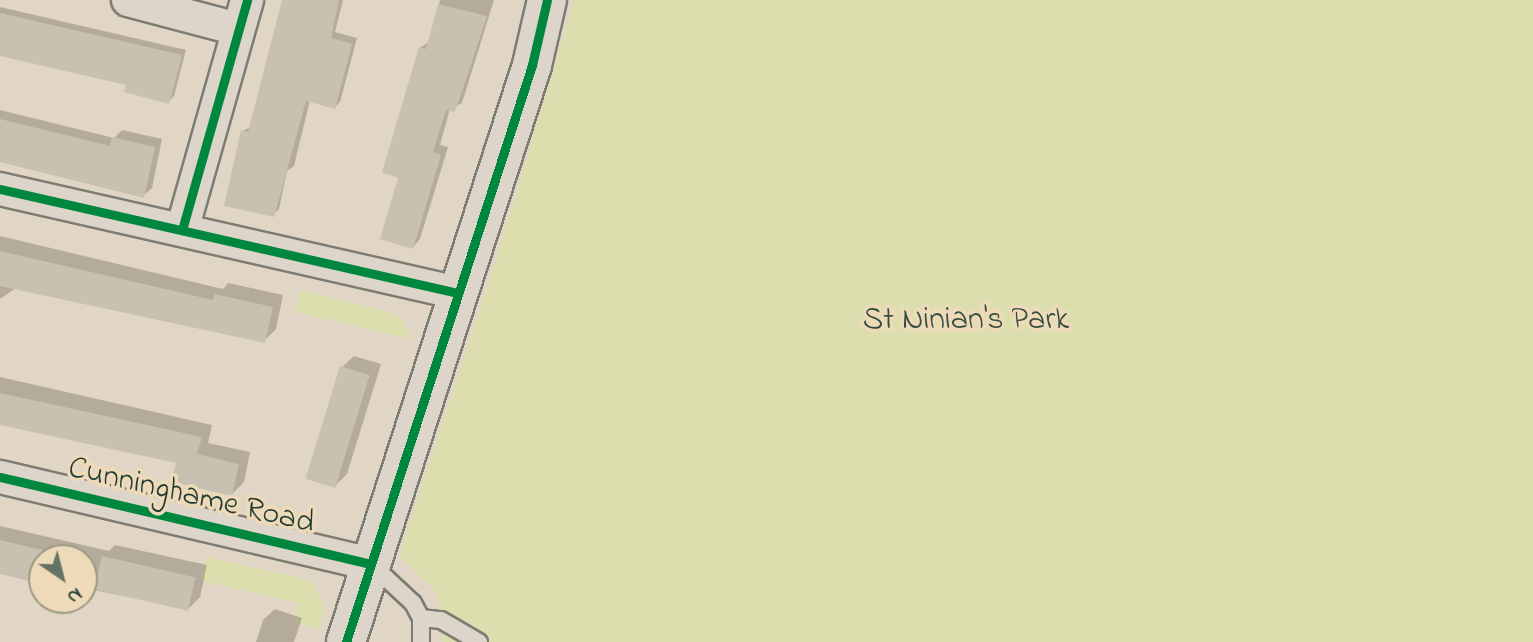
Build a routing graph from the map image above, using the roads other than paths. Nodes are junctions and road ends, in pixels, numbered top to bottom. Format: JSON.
{"nodes":[{"id":1,"x":128,"y":0,"type":"edge"},
{"id":2,"x":547,"y":0,"type":"edge"},
{"id":3,"x":243,"y":14,"type":"edge"},
{"id":4,"x":0,"y":190,"type":"edge"},
{"id":5,"x":182,"y":230,"type":"junction"},
{"id":6,"x":457,"y":293,"type":"junction"},
{"id":7,"x":0,"y":477,"type":"edge"},
{"id":8,"x":371,"y":564,"type":"junction"},
{"id":9,"x":421,"y":618,"type":"junction"},
{"id":10,"x":346,"y":642,"type":"edge"},
{"id":11,"x":421,"y":642,"type":"edge"},
{"id":12,"x":479,"y":642,"type":"edge"}],
"edges":[{"from":1,"to":3,"type":"street"},
{"from":2,"to":6,"type":"street"},
{"from":3,"to":5,"type":"street"},
{"from":4,"to":5,"type":"street"},
{"from":5,"to":6,"type":"street"},
{"from":6,"to":8,"type":"street"},
{"from":7,"to":8,"type":"street","name":"Cunninghame Road"},
{"from":8,"to":9,"type":"lane"},
{"from":8,"to":10,"type":"street"},
{"from":9,"to":11,"type":"lane"},
{"from":9,"to":12,"type":"lane"}]}
